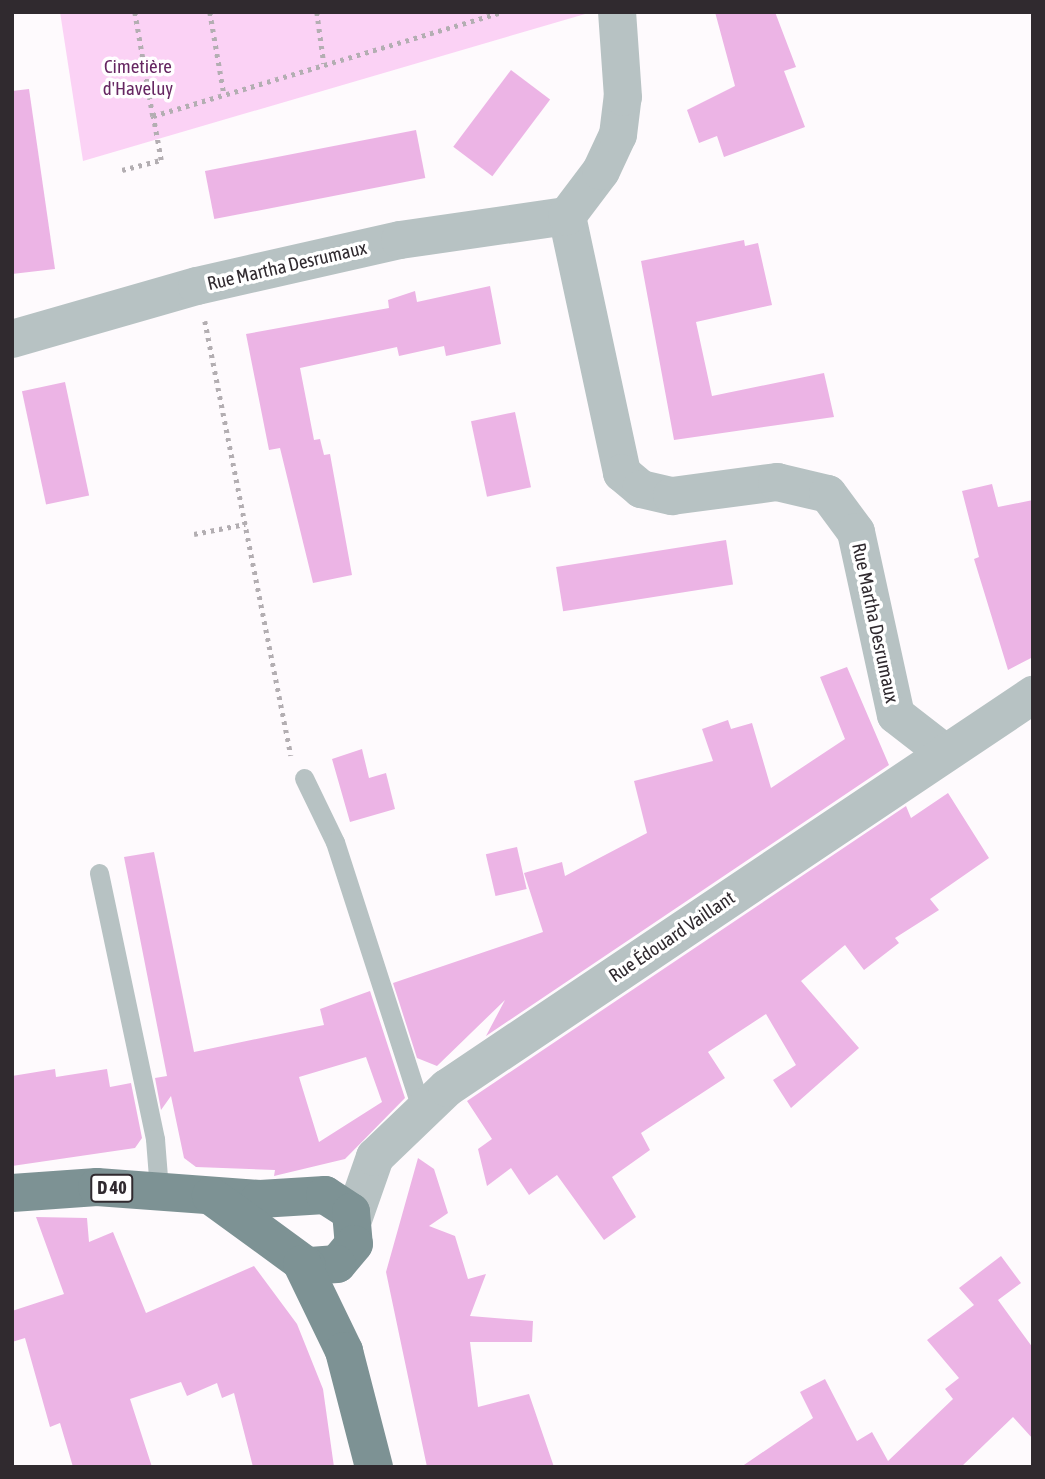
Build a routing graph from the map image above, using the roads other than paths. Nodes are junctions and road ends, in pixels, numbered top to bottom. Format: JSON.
{"nodes":[{"id":1,"x":617,"y":12,"type":"edge"},
{"id":2,"x":567,"y":216,"type":"junction"},
{"id":3,"x":12,"y":339,"type":"edge"},
{"id":4,"x":1033,"y":695,"type":"edge"},
{"id":5,"x":945,"y":753,"type":"junction"},
{"id":6,"x":304,"y":778,"type":"road end"},
{"id":7,"x":99,"y":873,"type":"dead end"},
{"id":8,"x":421,"y":1109,"type":"junction"},
{"id":9,"x":159,"y":1190,"type":"junction"},
{"id":10,"x":12,"y":1193,"type":"edge"},
{"id":11,"x":211,"y":1196,"type":"junction"},
{"id":12,"x":304,"y":1198,"type":"junction"},
{"id":13,"x":351,"y":1235,"type":"junction"},
{"id":14,"x":294,"y":1256,"type":"junction"},
{"id":15,"x":344,"y":1350,"type":"junction"},
{"id":16,"x":374,"y":1467,"type":"edge"}],
"edges":[{"from":1,"to":2,"type":"street"},
{"from":2,"to":3,"type":"street","name":"Rue Martha Desrumaux"},
{"from":2,"to":5,"type":"street","name":"Rue Martha Desrumaux"},
{"from":4,"to":5,"type":"street","name":"Rue Édouard Vaillant"},
{"from":5,"to":8,"type":"street","name":"Rue Édouard Vaillant"},
{"from":6,"to":8,"type":"lane"},
{"from":7,"to":9,"type":"lane"},
{"from":8,"to":13,"type":"street","name":"Rue Édouard Vaillant"},
{"from":9,"to":10,"type":"main road","number":"D 40"},
{"from":9,"to":11,"type":"main road","number":"D 40"},
{"from":11,"to":12,"type":"main road","number":"D 40"},
{"from":11,"to":14,"type":"main road","number":"D 40"},
{"from":12,"to":13,"type":"main road"},
{"from":12,"to":14,"type":"main road"},
{"from":13,"to":14,"type":"main road"},
{"from":13,"to":15,"type":"main road","number":"D 40"},
{"from":14,"to":15,"type":"main road","number":"D 40"},
{"from":15,"to":16,"type":"main road","number":"D 40"}]}
